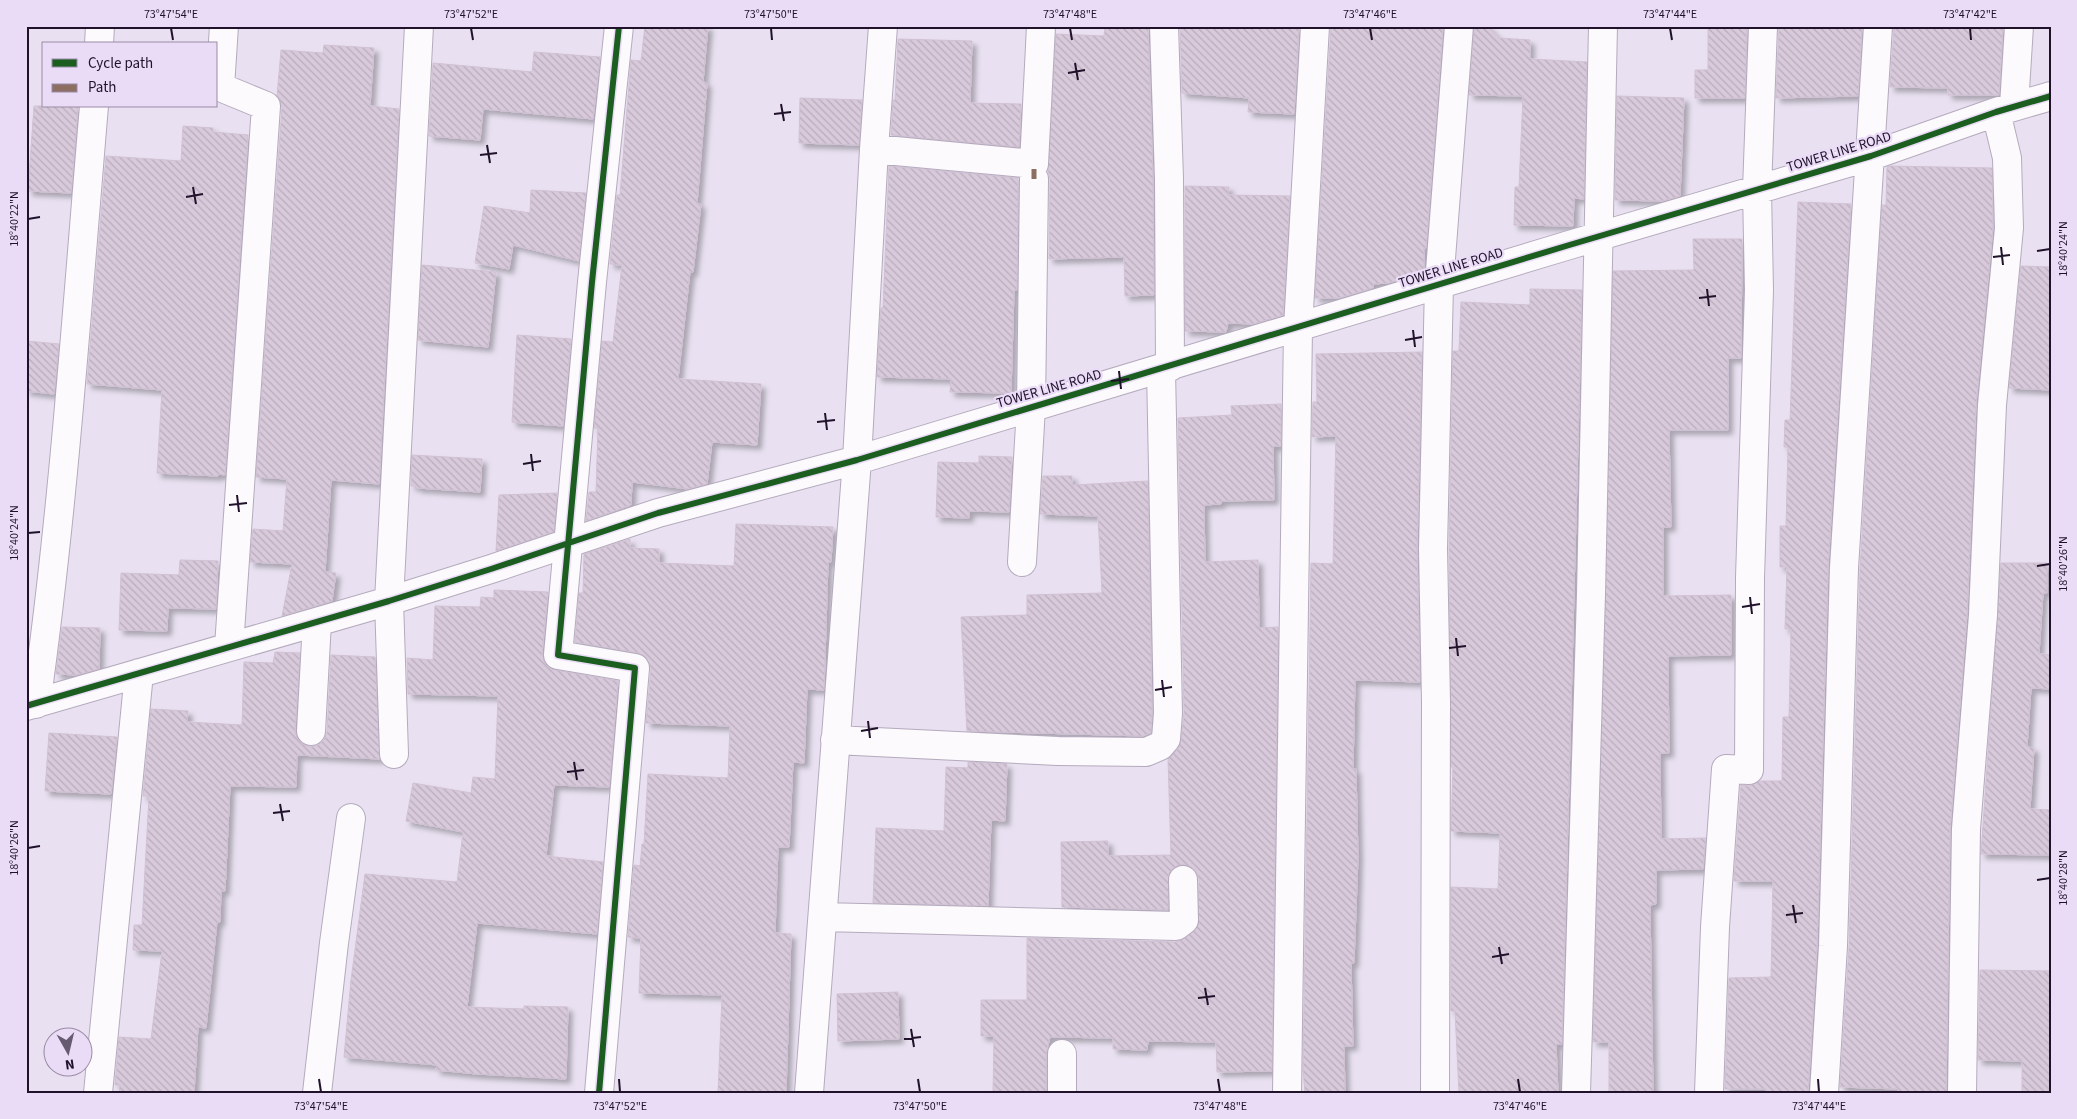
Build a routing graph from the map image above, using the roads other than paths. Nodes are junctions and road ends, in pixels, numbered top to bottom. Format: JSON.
{"nodes":[{"id":1,"x":100,"y":26,"type":"edge"},
{"id":2,"x":224,"y":26,"type":"edge"},
{"id":3,"x":419,"y":26,"type":"edge"},
{"id":4,"x":620,"y":26,"type":"edge"},
{"id":5,"x":884,"y":26,"type":"edge"},
{"id":6,"x":1041,"y":26,"type":"edge"},
{"id":7,"x":1164,"y":26,"type":"edge"},
{"id":8,"x":1315,"y":26,"type":"edge"},
{"id":9,"x":1459,"y":26,"type":"edge"},
{"id":10,"x":1603,"y":26,"type":"edge"},
{"id":11,"x":1764,"y":26,"type":"edge"},
{"id":12,"x":1878,"y":26,"type":"edge"},
{"id":13,"x":2019,"y":26,"type":"edge"},
{"id":14,"x":99,"y":42,"type":"edge"},
{"id":15,"x":2051,"y":96,"type":"edge"},
{"id":16,"x":94,"y":108,"type":"edge"},
{"id":17,"x":2005,"y":109,"type":"junction"},
{"id":18,"x":874,"y":149,"type":"junction"},
{"id":19,"x":1871,"y":156,"type":"junction"},
{"id":20,"x":1034,"y":179,"type":"dead end"},
{"id":21,"x":1757,"y":190,"type":"junction"},
{"id":22,"x":1598,"y":237,"type":"junction"},
{"id":23,"x":1439,"y":284,"type":"junction"},
{"id":24,"x":1298,"y":328,"type":"junction"},
{"id":25,"x":1166,"y":368,"type":"junction"},
{"id":26,"x":1031,"y":408,"type":"junction"},
{"id":27,"x":857,"y":460,"type":"junction"},
{"id":28,"x":569,"y":543,"type":"junction"},
{"id":29,"x":1022,"y":562,"type":"dead end"},
{"id":30,"x":389,"y":601,"type":"junction"},
{"id":31,"x":317,"y":622,"type":"junction"},
{"id":32,"x":228,"y":646,"type":"junction"},
{"id":33,"x":139,"y":673,"type":"junction"},
{"id":34,"x":31,"y":705,"type":"edge"},
{"id":35,"x":311,"y":731,"type":"dead end"},
{"id":36,"x":835,"y":740,"type":"junction"},
{"id":37,"x":394,"y":754,"type":"dead end"},
{"id":38,"x":352,"y":818,"type":"dead end"},
{"id":39,"x":1183,"y":880,"type":"dead end"},
{"id":40,"x":823,"y":917,"type":"junction"},
{"id":41,"x":1062,"y":1054,"type":"dead end"},
{"id":42,"x":98,"y":1093,"type":"edge"},
{"id":43,"x":317,"y":1093,"type":"edge"},
{"id":44,"x":599,"y":1093,"type":"edge"},
{"id":45,"x":809,"y":1093,"type":"edge"},
{"id":46,"x":1062,"y":1093,"type":"edge"},
{"id":47,"x":1287,"y":1093,"type":"edge"},
{"id":48,"x":1435,"y":1093,"type":"edge"},
{"id":49,"x":1576,"y":1093,"type":"edge"},
{"id":50,"x":1708,"y":1093,"type":"edge"},
{"id":51,"x":1824,"y":1093,"type":"edge"},
{"id":52,"x":1962,"y":1093,"type":"edge"}],
"edges":[{"from":1,"to":14,"type":"street"},
{"from":2,"to":32,"type":"street"},
{"from":3,"to":30,"type":"street"},
{"from":4,"to":28,"type":"street"},
{"from":5,"to":18,"type":"street"},
{"from":6,"to":18,"type":"street"},
{"from":7,"to":25,"type":"street"},
{"from":8,"to":24,"type":"street"},
{"from":9,"to":23,"type":"street"},
{"from":10,"to":22,"type":"street"},
{"from":11,"to":21,"type":"street"},
{"from":12,"to":19,"type":"street"},
{"from":13,"to":17,"type":"street"},
{"from":15,"to":17,"type":"street","name":"TOWER LINE ROAD"},
{"from":16,"to":34,"type":"street"},
{"from":17,"to":19,"type":"street","name":"TOWER LINE ROAD"},
{"from":17,"to":52,"type":"street"},
{"from":18,"to":27,"type":"street"},
{"from":19,"to":21,"type":"street","name":"TOWER LINE ROAD"},
{"from":19,"to":51,"type":"street"},
{"from":20,"to":26,"type":"street"},
{"from":21,"to":22,"type":"street","name":"TOWER LINE ROAD"},
{"from":21,"to":50,"type":"street"},
{"from":22,"to":23,"type":"street","name":"TOWER LINE ROAD"},
{"from":22,"to":49,"type":"street"},
{"from":23,"to":24,"type":"street","name":"TOWER LINE ROAD"},
{"from":23,"to":48,"type":"street"},
{"from":24,"to":25,"type":"street","name":"TOWER LINE ROAD"},
{"from":24,"to":47,"type":"street"},
{"from":25,"to":26,"type":"street","name":"TOWER LINE ROAD"},
{"from":25,"to":36,"type":"street"},
{"from":26,"to":27,"type":"street","name":"TOWER LINE ROAD"},
{"from":26,"to":29,"type":"street"},
{"from":27,"to":28,"type":"street","name":"TOWER LINE ROAD"},
{"from":27,"to":36,"type":"street"},
{"from":28,"to":30,"type":"street","name":"TOWER LINE ROAD"},
{"from":28,"to":44,"type":"street"},
{"from":30,"to":31,"type":"street","name":"TOWER LINE ROAD"},
{"from":30,"to":37,"type":"street"},
{"from":31,"to":32,"type":"street","name":"TOWER LINE ROAD"},
{"from":31,"to":35,"type":"street"},
{"from":32,"to":33,"type":"street","name":"TOWER LINE ROAD"},
{"from":33,"to":34,"type":"street","name":"TOWER LINE ROAD"},
{"from":33,"to":42,"type":"street"},
{"from":36,"to":40,"type":"street"},
{"from":38,"to":43,"type":"street"},
{"from":39,"to":40,"type":"street"},
{"from":40,"to":45,"type":"street"},
{"from":41,"to":46,"type":"street"}]}
